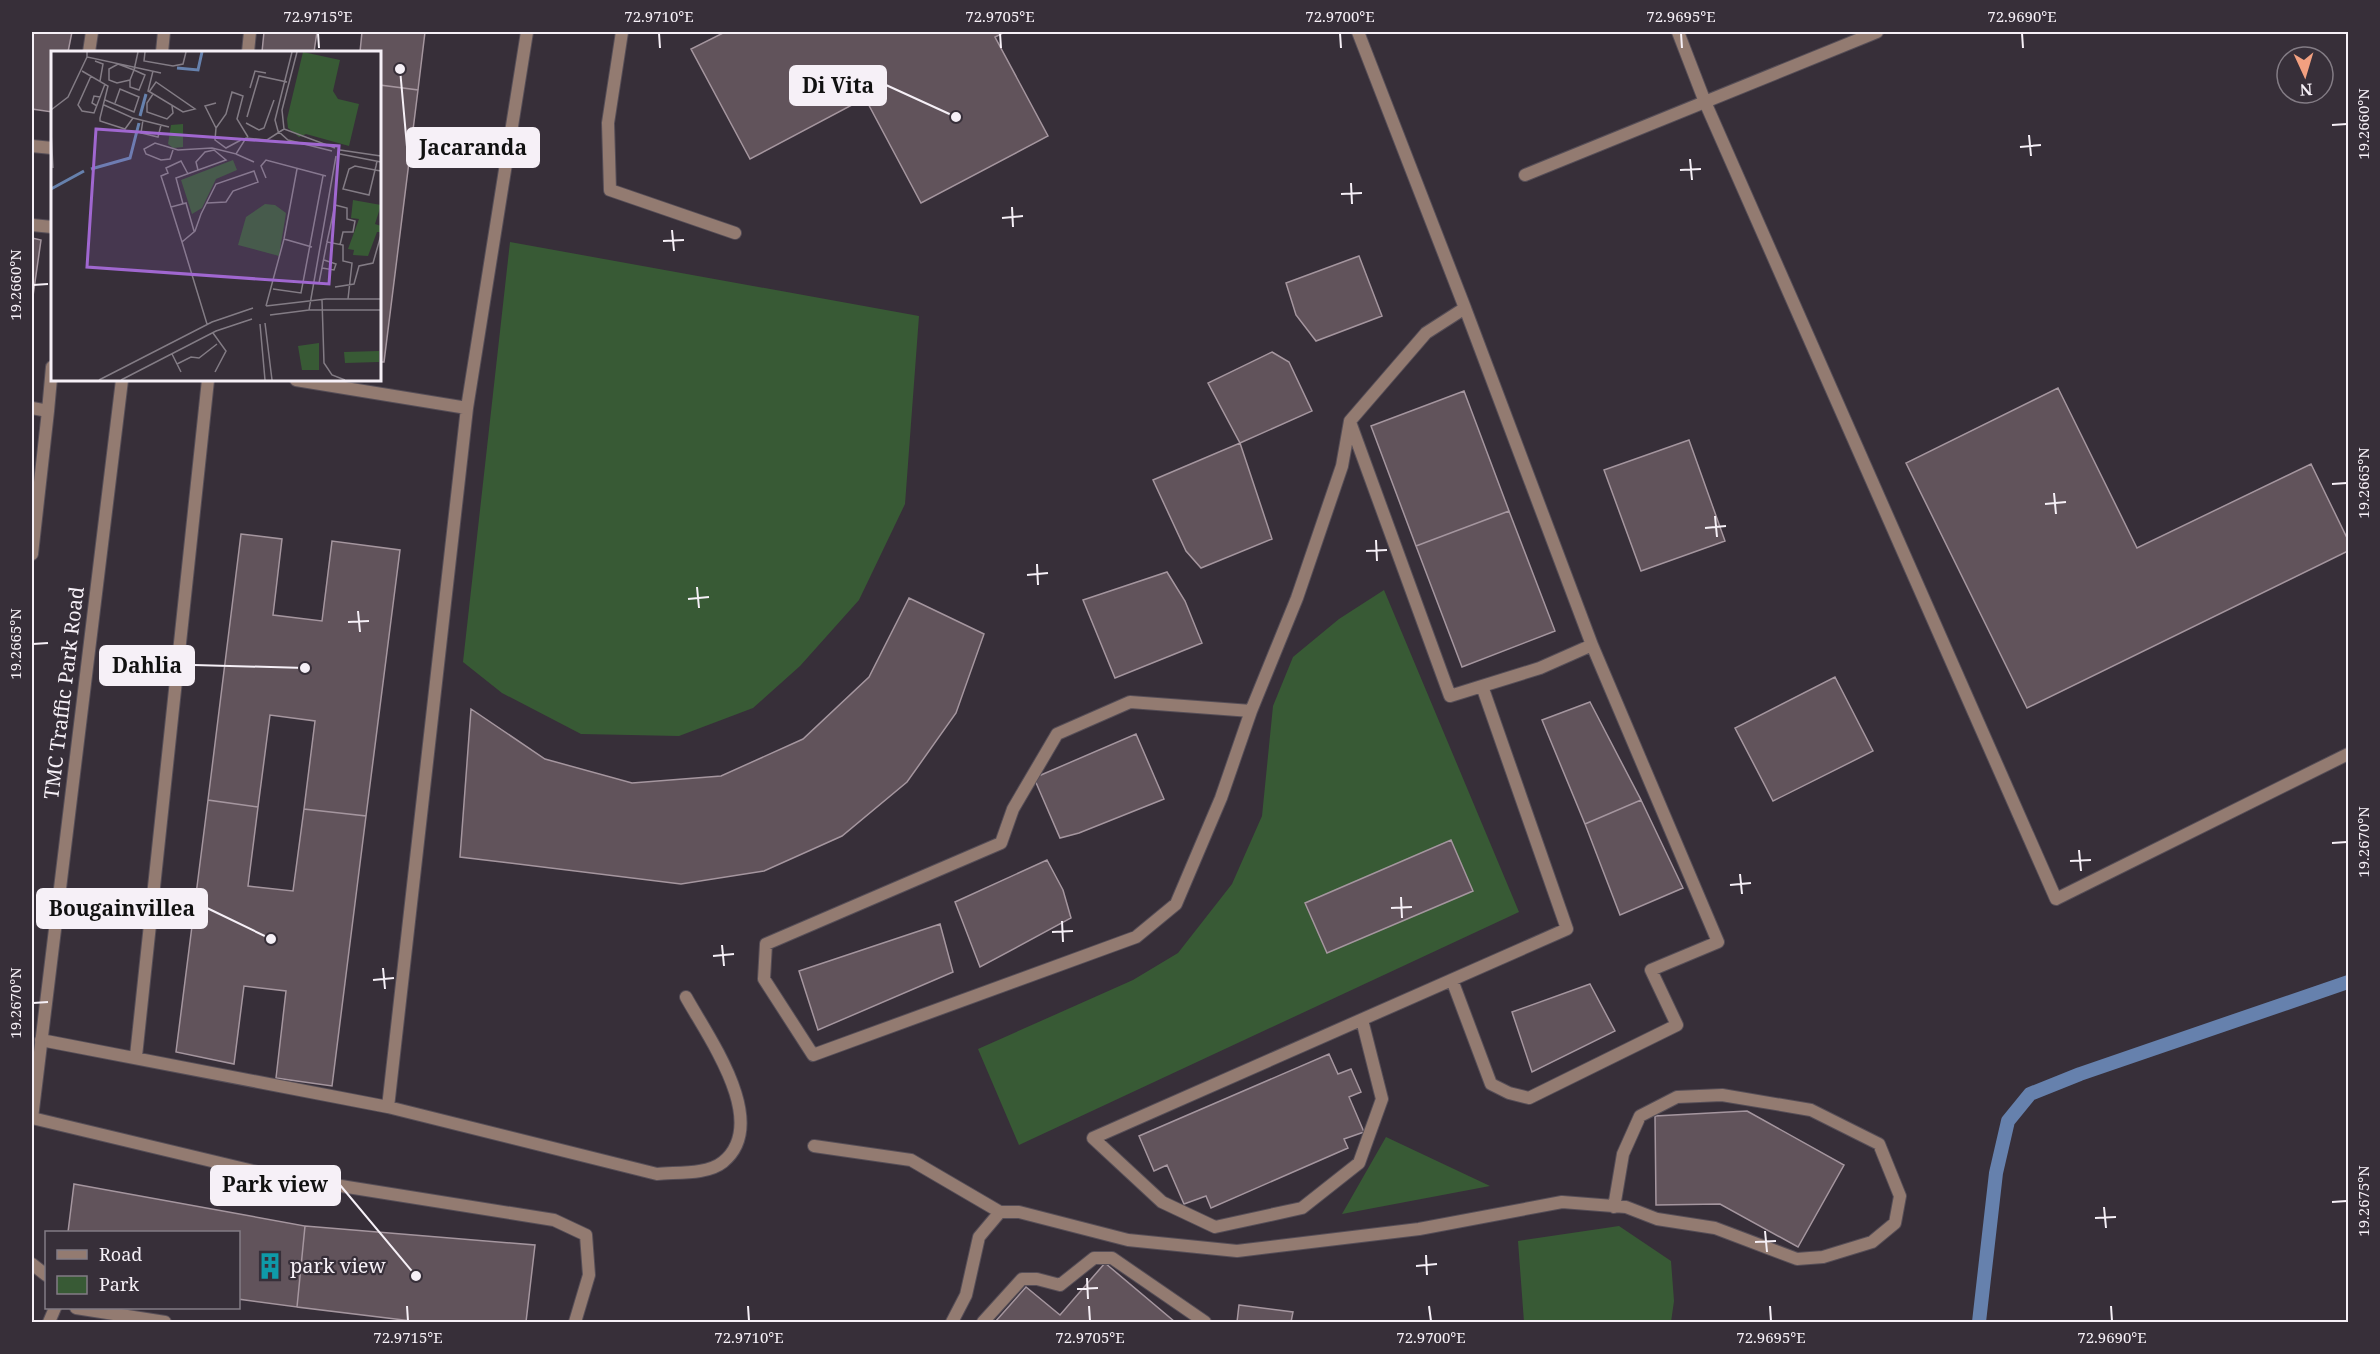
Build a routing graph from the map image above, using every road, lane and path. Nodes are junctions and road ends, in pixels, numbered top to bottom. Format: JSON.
{"nodes":[{"id":1,"x":92,"y":32,"type":"edge"},
{"id":2,"x":164,"y":32,"type":"edge"},
{"id":3,"x":250,"y":32,"type":"edge"},
{"id":4,"x":527,"y":32,"type":"edge"},
{"id":5,"x":622,"y":32,"type":"edge"},
{"id":6,"x":1358,"y":32,"type":"edge"},
{"id":7,"x":1678,"y":32,"type":"edge"},
{"id":8,"x":1877,"y":32,"type":"edge"},
{"id":9,"x":89,"y":51,"type":"edge"},
{"id":10,"x":162,"y":51,"type":"edge"},
{"id":11,"x":248,"y":51,"type":"edge"},
{"id":12,"x":1705,"y":102,"type":"junction"},
{"id":13,"x":32,"y":146,"type":"edge"},
{"id":14,"x":51,"y":148,"type":"edge"},
{"id":15,"x":1525,"y":175,"type":"dead end"},
{"id":16,"x":32,"y":225,"type":"edge"},
{"id":17,"x":51,"y":227,"type":"edge"},
{"id":18,"x":735,"y":234,"type":"dead end"},
{"id":19,"x":1465,"y":308,"type":"junction"},
{"id":20,"x":51,"y":378,"type":"edge"},
{"id":21,"x":122,"y":381,"type":"edge"},
{"id":22,"x":208,"y":381,"type":"edge"},
{"id":23,"x":302,"y":381,"type":"edge"},
{"id":24,"x":32,"y":408,"type":"edge"},
{"id":25,"x":467,"y":408,"type":"junction"},
{"id":26,"x":48,"y":411,"type":"junction"},
{"id":27,"x":1350,"y":421,"type":"junction"},
{"id":28,"x":32,"y":555,"type":"edge"},
{"id":29,"x":1592,"y":645,"type":"junction"},
{"id":30,"x":1482,"y":686,"type":"junction"},
{"id":31,"x":1251,"y":711,"type":"junction"},
{"id":32,"x":2349,"y":754,"type":"edge"},
{"id":33,"x":1452,"y":980,"type":"junction"},
{"id":34,"x":687,"y":997,"type":"dead end"},
{"id":35,"x":1362,"y":1020,"type":"junction"},
{"id":36,"x":41,"y":1040,"type":"junction"},
{"id":37,"x":136,"y":1056,"type":"junction"},
{"id":38,"x":388,"y":1107,"type":"junction"},
{"id":39,"x":32,"y":1118,"type":"edge"},
{"id":40,"x":814,"y":1146,"type":"dead end"},
{"id":41,"x":1614,"y":1207,"type":"junction"},
{"id":42,"x":1000,"y":1212,"type":"junction"},
{"id":43,"x":32,"y":1264,"type":"edge"},
{"id":44,"x":45,"y":1274,"type":"edge"},
{"id":45,"x":55,"y":1309,"type":"edge"},
{"id":46,"x":82,"y":1309,"type":"edge"},
{"id":47,"x":953,"y":1322,"type":"edge"},
{"id":48,"x":49,"y":1323,"type":"edge"},
{"id":49,"x":165,"y":1323,"type":"edge"},
{"id":50,"x":575,"y":1323,"type":"edge"},
{"id":51,"x":983,"y":1323,"type":"edge"},
{"id":52,"x":1205,"y":1323,"type":"edge"}],
"edges":[{"from":1,"to":9,"type":"street"},
{"from":2,"to":10,"type":"street"},
{"from":3,"to":11,"type":"street"},
{"from":4,"to":25,"type":"street"},
{"from":5,"to":18,"type":"street"},
{"from":6,"to":19,"type":"street"},
{"from":7,"to":12,"type":"street"},
{"from":8,"to":12,"type":"street"},
{"from":12,"to":15,"type":"street"},
{"from":12,"to":32,"type":"street"},
{"from":13,"to":14,"type":"street"},
{"from":16,"to":17,"type":"street"},
{"from":19,"to":27,"type":"street"},
{"from":19,"to":29,"type":"street"},
{"from":20,"to":26,"type":"street"},
{"from":21,"to":36,"type":"street","name":"TMC Traffic Park Road"},
{"from":22,"to":37,"type":"street"},
{"from":23,"to":25,"type":"street"},
{"from":24,"to":26,"type":"street"},
{"from":25,"to":38,"type":"street"},
{"from":26,"to":28,"type":"street"},
{"from":27,"to":30,"type":"street"},
{"from":27,"to":31,"type":"street"},
{"from":29,"to":30,"type":"street"},
{"from":29,"to":33,"type":"street"},
{"from":30,"to":33,"type":"street"},
{"from":31,"to":31,"type":"street"},
{"from":33,"to":35,"type":"street"},
{"from":34,"to":38,"type":"street"},
{"from":35,"to":35,"type":"street"},
{"from":36,"to":37,"type":"street"},
{"from":36,"to":39,"type":"street","name":"TMC Traffic Park Road"},
{"from":37,"to":38,"type":"street"},
{"from":39,"to":50,"type":"street"},
{"from":40,"to":42,"type":"street"},
{"from":41,"to":41,"type":"street"},
{"from":41,"to":42,"type":"street"},
{"from":42,"to":47,"type":"street"},
{"from":43,"to":44,"type":"street"},
{"from":45,"to":48,"type":"street"},
{"from":46,"to":49,"type":"street"},
{"from":51,"to":52,"type":"street"}]}
